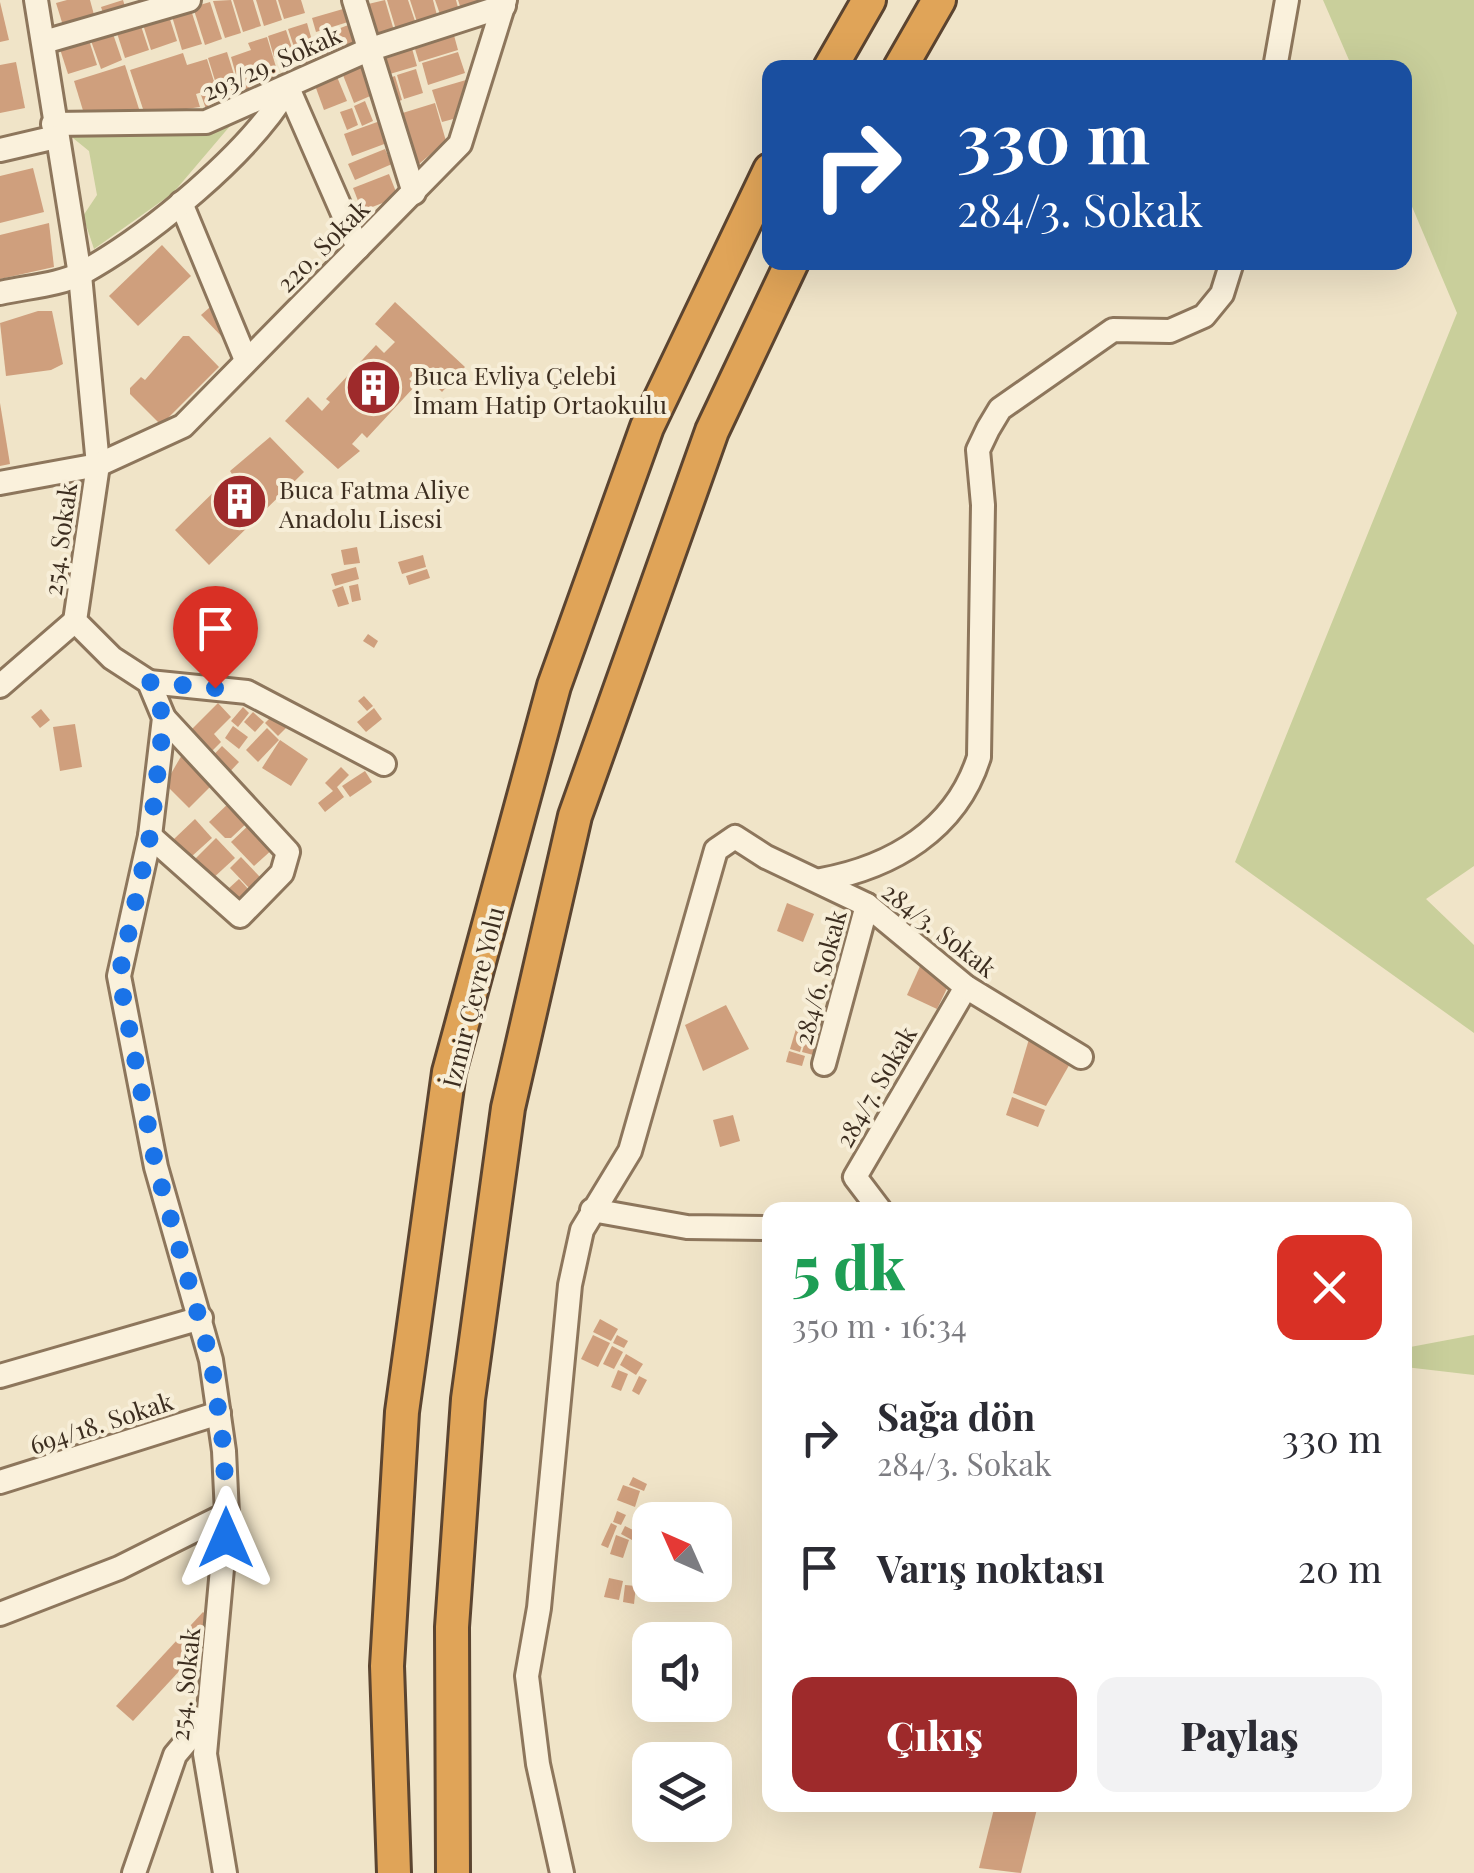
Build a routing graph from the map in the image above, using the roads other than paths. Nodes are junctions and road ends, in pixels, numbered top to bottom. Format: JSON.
{"nodes":[{"id":1,"x":36,"y":0,"type":"edge"},
{"id":2,"x":190,"y":0,"type":"edge"},
{"id":3,"x":354,"y":0,"type":"edge"},
{"id":4,"x":869,"y":0,"type":"edge"},
{"id":5,"x":940,"y":0,"type":"edge"},
{"id":6,"x":1287,"y":0,"type":"edge"},
{"id":7,"x":505,"y":3,"type":"edge"},
{"id":8,"x":44,"y":42,"type":"junction"},
{"id":9,"x":368,"y":50,"type":"junction"},
{"id":10,"x":835,"y":60,"type":"edge"},
{"id":11,"x":905,"y":60,"type":"edge"},
{"id":12,"x":1277,"y":60,"type":"edge"},
{"id":13,"x":288,"y":88,"type":"junction"},
{"id":14,"x":55,"y":131,"type":"junction"},
{"id":15,"x":0,"y":150,"type":"edge"},
{"id":16,"x":762,"y":187,"type":"edge"},
{"id":17,"x":414,"y":192,"type":"junction"},
{"id":18,"x":181,"y":203,"type":"junction"},
{"id":19,"x":358,"y":248,"type":"junction"},
{"id":20,"x":788,"y":270,"type":"edge"},
{"id":21,"x":1230,"y":270,"type":"edge"},
{"id":22,"x":80,"y":275,"type":"junction"},
{"id":23,"x":0,"y":294,"type":"edge"},
{"id":24,"x":246,"y":360,"type":"junction"},
{"id":25,"x":98,"y":464,"type":"junction"},
{"id":26,"x":0,"y":483,"type":"edge"},
{"id":27,"x":75,"y":621,"type":"junction"},
{"id":28,"x":149,"y":682,"type":"junction"},
{"id":29,"x":0,"y":686,"type":"edge"},
{"id":30,"x":164,"y":718,"type":"junction"},
{"id":31,"x":384,"y":764,"type":"dead end"},
{"id":32,"x":150,"y":836,"type":"junction"},
{"id":33,"x":821,"y":880,"type":"junction"},
{"id":34,"x":867,"y":905,"type":"junction"},
{"id":35,"x":966,"y":987,"type":"junction"},
{"id":36,"x":1081,"y":1057,"type":"dead end"},
{"id":37,"x":824,"y":1064,"type":"dead end"},
{"id":38,"x":874,"y":1202,"type":"edge"},
{"id":39,"x":592,"y":1210,"type":"junction"},
{"id":40,"x":762,"y":1228,"type":"edge"},
{"id":41,"x":201,"y":1318,"type":"junction"},
{"id":42,"x":0,"y":1376,"type":"edge"},
{"id":43,"x":218,"y":1413,"type":"junction"},
{"id":44,"x":0,"y":1482,"type":"edge"},
{"id":45,"x":227,"y":1514,"type":"junction"},
{"id":46,"x":0,"y":1614,"type":"edge"},
{"id":47,"x":209,"y":1715,"type":"junction"},
{"id":48,"x":134,"y":1873,"type":"edge"},
{"id":49,"x":225,"y":1873,"type":"edge"},
{"id":50,"x":394,"y":1873,"type":"edge"},
{"id":51,"x":453,"y":1873,"type":"edge"},
{"id":52,"x":562,"y":1873,"type":"edge"}],
"edges":[{"from":1,"to":8,"type":"street","name":"254. Sokak"},
{"from":2,"to":8,"type":"street"},
{"from":3,"to":9,"type":"street"},
{"from":4,"to":10,"type":"highway"},
{"from":5,"to":11,"type":"highway"},
{"from":6,"to":12,"type":"street"},
{"from":7,"to":9,"type":"street","name":"293/29. Sokak"},
{"from":7,"to":17,"type":"street","name":"220. Sokak"},
{"from":8,"to":14,"type":"street","name":"254. Sokak"},
{"from":9,"to":13,"type":"street","name":"293/29. Sokak"},
{"from":9,"to":17,"type":"street"},
{"from":13,"to":14,"type":"street","name":"293/29. Sokak"},
{"from":13,"to":18,"type":"street"},
{"from":13,"to":19,"type":"street"},
{"from":14,"to":15,"type":"street","name":"293/29. Sokak"},
{"from":14,"to":22,"type":"street","name":"254. Sokak"},
{"from":16,"to":50,"type":"highway","name":"İzmir Çevre Yolu"},
{"from":17,"to":19,"type":"street","name":"220. Sokak"},
{"from":18,"to":22,"type":"street"},
{"from":18,"to":24,"type":"street"},
{"from":19,"to":24,"type":"street","name":"220. Sokak"},
{"from":20,"to":51,"type":"highway"},
{"from":21,"to":33,"type":"street"},
{"from":22,"to":23,"type":"street"},
{"from":22,"to":25,"type":"street","name":"254. Sokak"},
{"from":24,"to":25,"type":"street","name":"220. Sokak"},
{"from":25,"to":26,"type":"street","name":"220. Sokak"},
{"from":25,"to":27,"type":"street","name":"254. Sokak"},
{"from":27,"to":28,"type":"street","name":"254. Sokak"},
{"from":27,"to":29,"type":"street"},
{"from":28,"to":30,"type":"street","name":"254. Sokak"},
{"from":28,"to":31,"type":"street"},
{"from":30,"to":32,"type":"street","name":"254. Sokak"},
{"from":30,"to":32,"type":"street"},
{"from":32,"to":41,"type":"street","name":"254. Sokak"},
{"from":33,"to":34,"type":"street","name":"284/3. Sokak"},
{"from":33,"to":39,"type":"street","name":"284/3. Sokak"},
{"from":34,"to":35,"type":"street","name":"284/3. Sokak"},
{"from":34,"to":37,"type":"street","name":"284/6. Sokak"},
{"from":35,"to":36,"type":"street","name":"284/3. Sokak"},
{"from":35,"to":38,"type":"street","name":"284/7. Sokak"},
{"from":39,"to":40,"type":"street"},
{"from":39,"to":52,"type":"street"},
{"from":41,"to":42,"type":"street"},
{"from":41,"to":43,"type":"street","name":"254. Sokak"},
{"from":43,"to":44,"type":"street","name":"694/18. Sokak"},
{"from":43,"to":45,"type":"street","name":"254. Sokak"},
{"from":45,"to":46,"type":"street"},
{"from":45,"to":47,"type":"street","name":"254. Sokak"},
{"from":47,"to":48,"type":"street"},
{"from":47,"to":49,"type":"street","name":"254. Sokak"}]}
